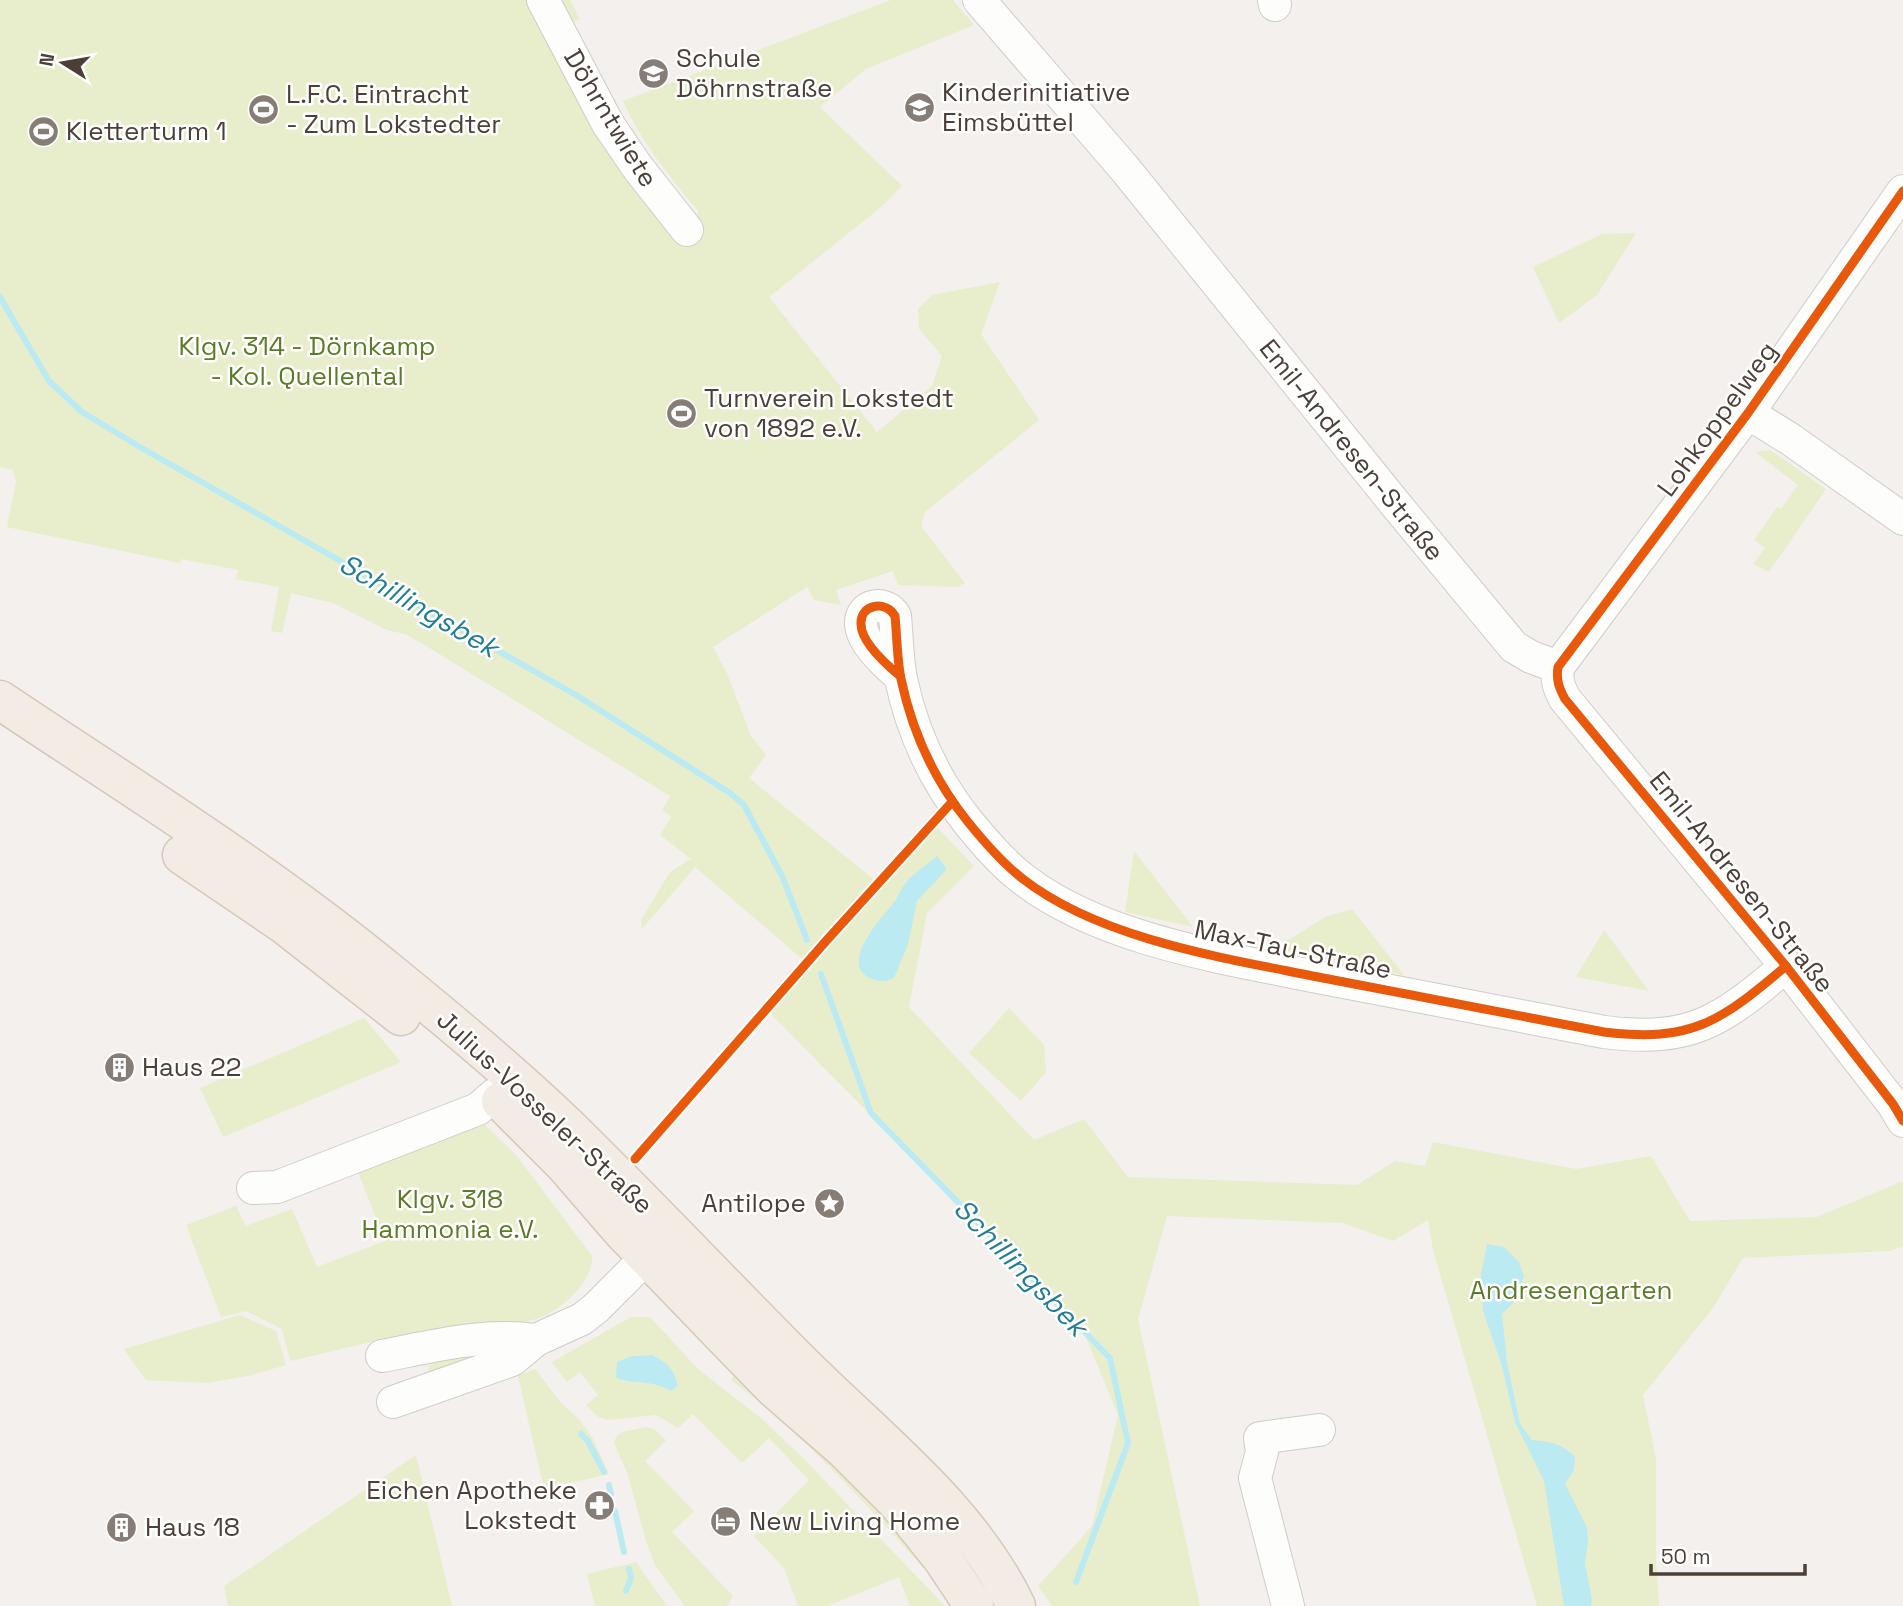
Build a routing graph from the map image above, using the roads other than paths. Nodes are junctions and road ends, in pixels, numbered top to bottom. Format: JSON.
{"nodes":[{"id":1,"x":543,"y":0,"type":"edge"},
{"id":2,"x":979,"y":0,"type":"edge"},
{"id":3,"x":1903,"y":191,"type":"edge"},
{"id":4,"x":687,"y":230,"type":"dead end"},
{"id":5,"x":1748,"y":413,"type":"junction"},
{"id":6,"x":1903,"y":519,"type":"edge"},
{"id":7,"x":1559,"y":667,"type":"junction"},
{"id":8,"x":900,"y":676,"type":"dead end"},
{"id":9,"x":0,"y":699,"type":"edge"},
{"id":10,"x":0,"y":730,"type":"edge"},
{"id":11,"x":1786,"y":966,"type":"junction"},
{"id":12,"x":495,"y":1095,"type":"junction"},
{"id":13,"x":1903,"y":1121,"type":"edge"},
{"id":14,"x":253,"y":1188,"type":"dead end"},
{"id":15,"x":659,"y":1245,"type":"junction"},
{"id":16,"x":536,"y":1340,"type":"junction"},
{"id":17,"x":1319,"y":1430,"type":"dead end"},
{"id":18,"x":974,"y":1606,"type":"edge"},
{"id":19,"x":1016,"y":1606,"type":"edge"},
{"id":20,"x":1288,"y":1606,"type":"edge"}],
"edges":[{"from":1,"to":4,"type":"street","name":"Döhrntwiete"},
{"from":2,"to":7,"type":"street","name":"Emil-Andresen-Straße"},
{"from":3,"to":5,"type":"street","name":"Lohkoppelweg"},
{"from":5,"to":6,"type":"street"},
{"from":5,"to":7,"type":"street","name":"Lohkoppelweg"},
{"from":7,"to":11,"type":"street","name":"Emil-Andresen-Straße"},
{"from":8,"to":11,"type":"street","name":"Max-Tau-Straße"},
{"from":9,"to":15,"type":"main road","name":"Julius-Vosseler-Straße"},
{"from":10,"to":12,"type":"main road","name":"Julius-Vosseler-Straße"},
{"from":11,"to":13,"type":"street","name":"Emil-Andresen-Straße"},
{"from":12,"to":14,"type":"street"},
{"from":12,"to":15,"type":"main road","name":"Julius-Vosseler-Straße"},
{"from":15,"to":16,"type":"street"},
{"from":15,"to":18,"type":"main road","name":"Julius-Vosseler-Straße"},
{"from":15,"to":19,"type":"main road","name":"Julius-Vosseler-Straße"},
{"from":16,"to":16,"type":"street"},
{"from":17,"to":20,"type":"street"}]}
